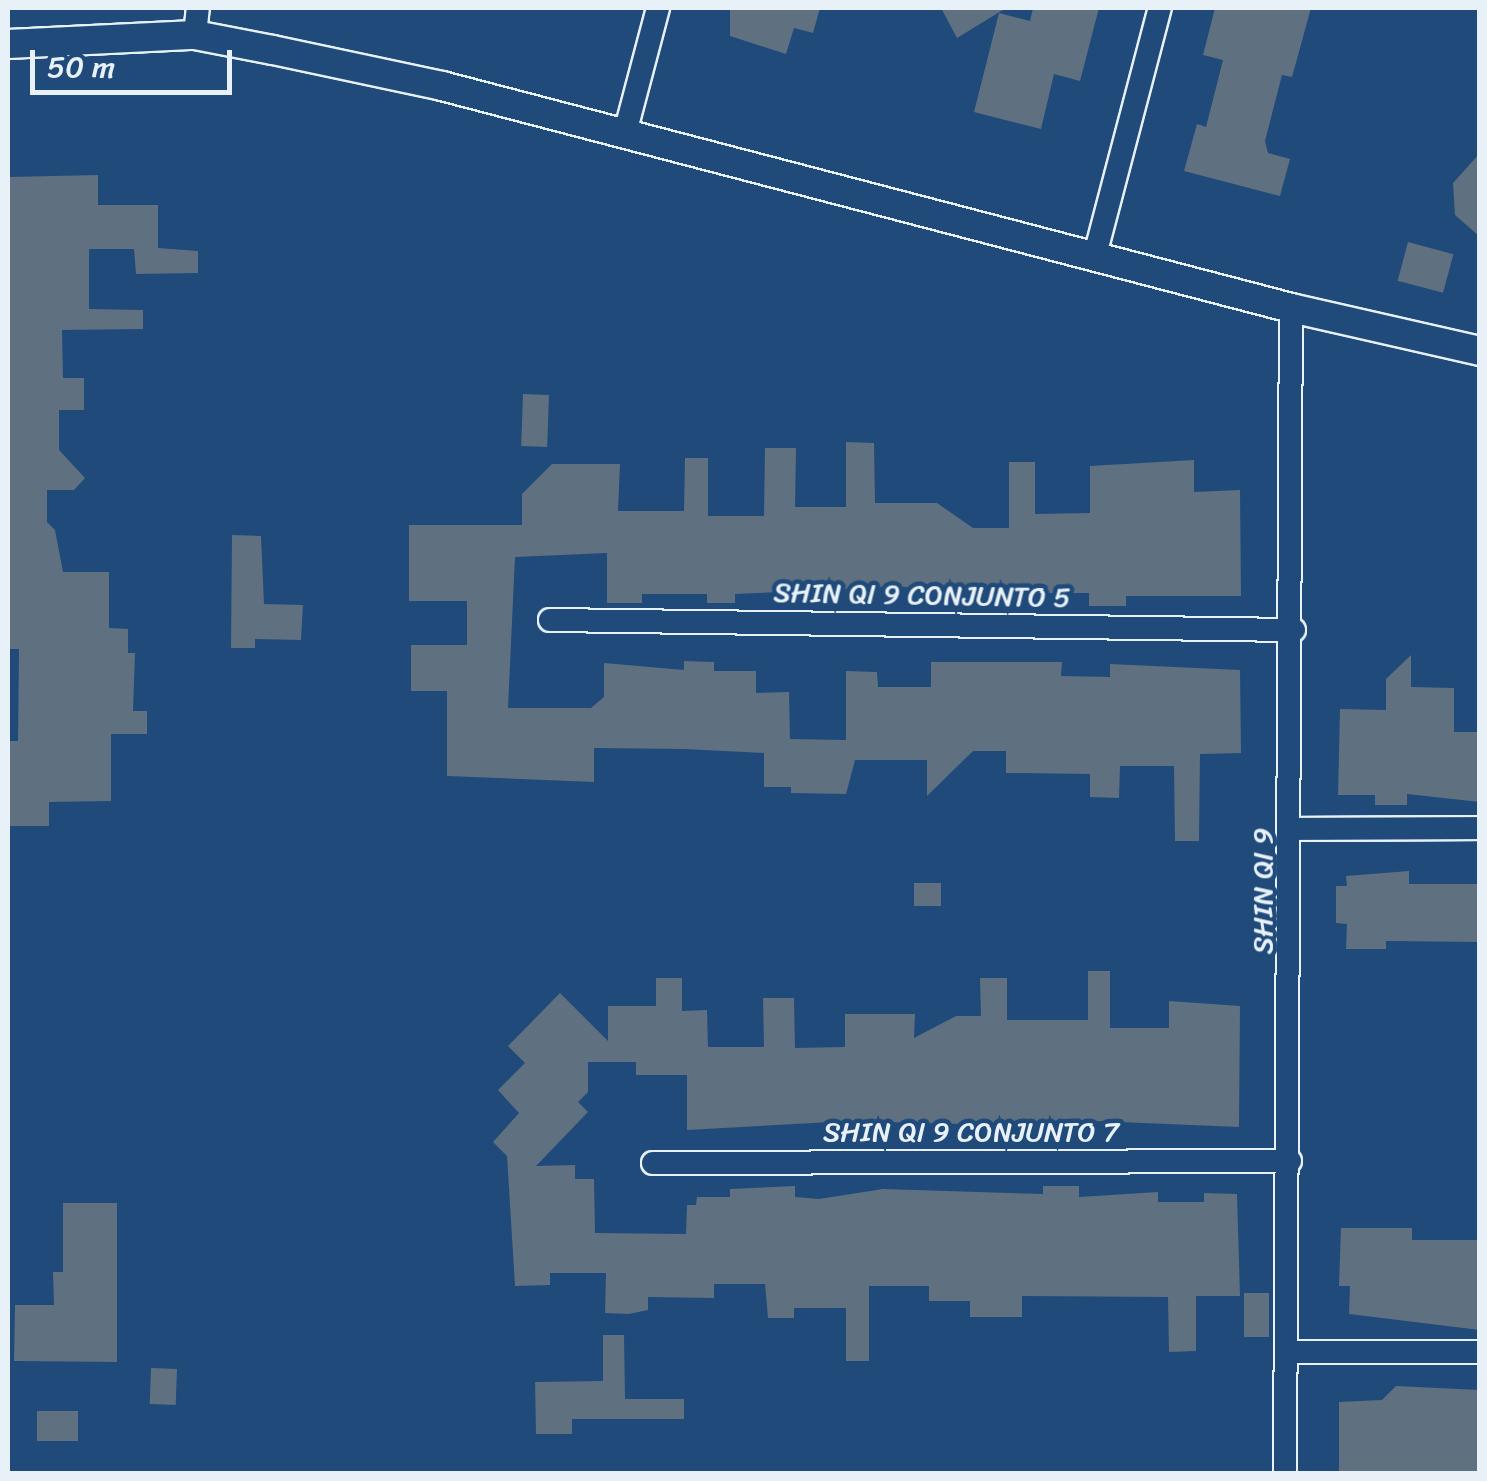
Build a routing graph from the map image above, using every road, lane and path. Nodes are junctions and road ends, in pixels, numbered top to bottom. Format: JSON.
{"nodes":[{"id":1,"x":658,"y":8,"type":"edge"},
{"id":2,"x":1160,"y":8,"type":"edge"},
{"id":3,"x":196,"y":22,"type":"edge"},
{"id":4,"x":8,"y":44,"type":"edge"},
{"id":5,"x":626,"y":133,"type":"junction"},
{"id":6,"x":1095,"y":256,"type":"junction"},
{"id":7,"x":1291,"y":308,"type":"junction"},
{"id":8,"x":1480,"y":351,"type":"edge"},
{"id":9,"x":550,"y":620,"type":"dead end"},
{"id":10,"x":1294,"y":630,"type":"junction"},
{"id":11,"x":1480,"y":828,"type":"edge"},
{"id":12,"x":1293,"y":829,"type":"junction"},
{"id":13,"x":1290,"y":1161,"type":"junction"},
{"id":14,"x":653,"y":1162,"type":"dead end"},
{"id":15,"x":1286,"y":1352,"type":"junction"},
{"id":16,"x":1480,"y":1352,"type":"edge"},
{"id":17,"x":1285,"y":1474,"type":"edge"}],
"edges":[{"from":1,"to":5,"type":"street"},
{"from":2,"to":6,"type":"street"},
{"from":3,"to":4,"type":"street"},
{"from":3,"to":5,"type":"street"},
{"from":5,"to":6,"type":"street"},
{"from":6,"to":7,"type":"street"},
{"from":7,"to":8,"type":"street"},
{"from":7,"to":10,"type":"street","name":"SHIN QI 9"},
{"from":9,"to":10,"type":"street","name":"SHIN QI 9 CONJUNTO 5"},
{"from":10,"to":12,"type":"street","name":"SHIN QI 9"},
{"from":11,"to":12,"type":"street"},
{"from":12,"to":13,"type":"street","name":"SHIN QI 9"},
{"from":13,"to":14,"type":"street","name":"SHIN QI 9 CONJUNTO 7"},
{"from":13,"to":15,"type":"street","name":"SHIN QI 9"},
{"from":15,"to":16,"type":"street"},
{"from":15,"to":17,"type":"street","name":"SHIN QI 9"}]}
